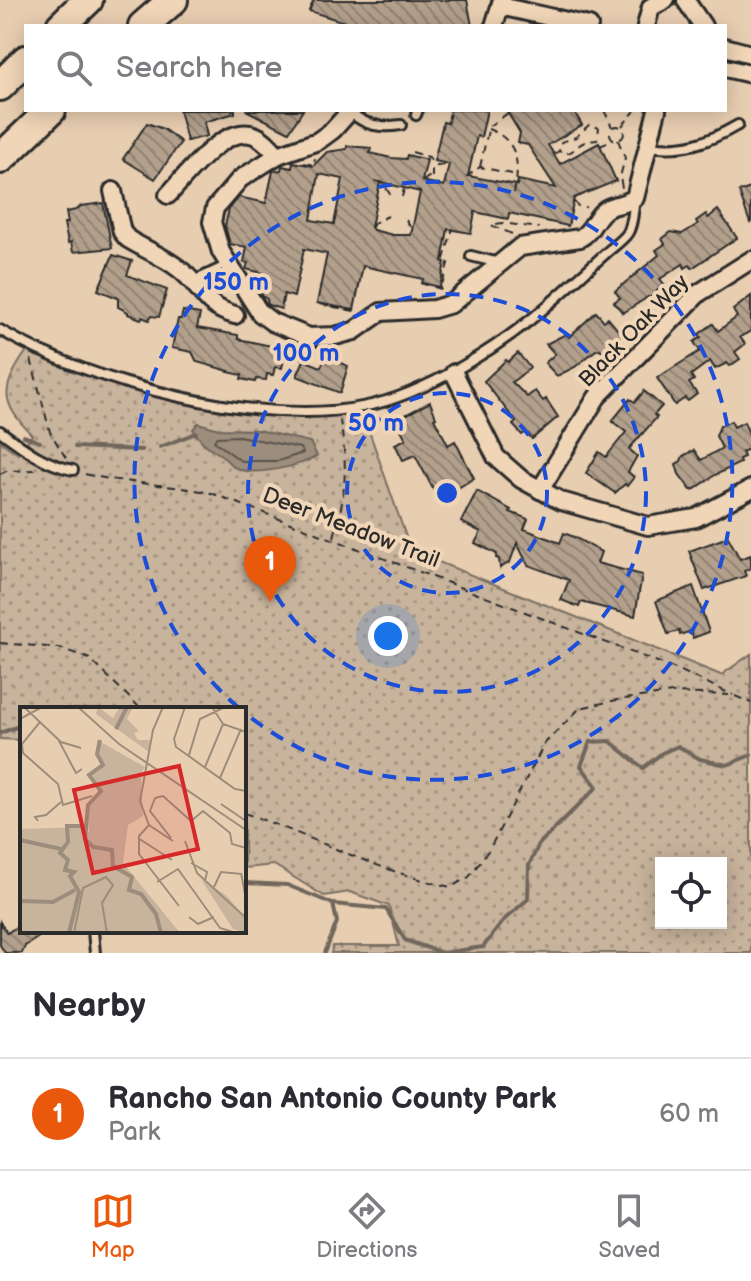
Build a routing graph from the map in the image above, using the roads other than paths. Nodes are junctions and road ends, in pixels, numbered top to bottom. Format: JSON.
{"nodes":[{"id":1,"x":88,"y":0,"type":"edge"},
{"id":2,"x":173,"y":0,"type":"edge"},
{"id":3,"x":665,"y":0,"type":"edge"},
{"id":4,"x":686,"y":1,"type":"edge"},
{"id":5,"x":501,"y":3,"type":"edge"},
{"id":6,"x":63,"y":24,"type":"edge"},
{"id":7,"x":145,"y":24,"type":"edge"},
{"id":8,"x":495,"y":24,"type":"edge"},
{"id":9,"x":581,"y":24,"type":"edge"},
{"id":10,"x":647,"y":24,"type":"edge"},
{"id":11,"x":702,"y":24,"type":"edge"},
{"id":12,"x":727,"y":48,"type":"edge"},
{"id":13,"x":751,"y":54,"type":"edge"},
{"id":14,"x":24,"y":62,"type":"edge"},
{"id":15,"x":727,"y":68,"type":"edge"},
{"id":16,"x":751,"y":74,"type":"edge"},
{"id":17,"x":0,"y":86,"type":"edge"},
{"id":18,"x":49,"y":112,"type":"edge"},
{"id":19,"x":349,"y":112,"type":"edge"},
{"id":20,"x":351,"y":112,"type":"edge"},
{"id":21,"x":656,"y":112,"type":"edge"},
{"id":22,"x":401,"y":125,"type":"dead end"},
{"id":23,"x":738,"y":125,"type":"dead end"},
{"id":24,"x":648,"y":146,"type":"junction"},
{"id":25,"x":278,"y":155,"type":"junction"},
{"id":26,"x":0,"y":159,"type":"edge"},
{"id":27,"x":113,"y":191,"type":"dead end"},
{"id":28,"x":176,"y":191,"type":"dead end"},
{"id":29,"x":630,"y":196,"type":"junction"},
{"id":30,"x":471,"y":256,"type":"dead end"},
{"id":31,"x":751,"y":260,"type":"edge"},
{"id":32,"x":500,"y":263,"type":"junction"},
{"id":33,"x":231,"y":268,"type":"junction"},
{"id":34,"x":197,"y":284,"type":"junction"},
{"id":35,"x":235,"y":315,"type":"dead end"},
{"id":36,"x":0,"y":330,"type":"edge"},
{"id":37,"x":454,"y":373,"type":"junction"},
{"id":38,"x":0,"y":431,"type":"edge"},
{"id":39,"x":73,"y":470,"type":"road end"},
{"id":40,"x":751,"y":489,"type":"edge"},
{"id":41,"x":540,"y":490,"type":"junction"},
{"id":42,"x":93,"y":933,"type":"edge"},
{"id":43,"x":95,"y":953,"type":"edge"}],
"edges":[{"from":1,"to":6,"type":"highway"},
{"from":2,"to":7,"type":"highway"},
{"from":3,"to":10,"type":"street"},
{"from":4,"to":11,"type":"street"},
{"from":5,"to":8,"type":"street"},
{"from":5,"to":9,"type":"street"},
{"from":12,"to":13,"type":"street"},
{"from":14,"to":17,"type":"highway"},
{"from":15,"to":16,"type":"street"},
{"from":18,"to":26,"type":"highway"},
{"from":19,"to":25,"type":"street"},
{"from":20,"to":22,"type":"lane"},
{"from":21,"to":24,"type":"street"},
{"from":23,"to":24,"type":"lane"},
{"from":24,"to":29,"type":"street"},
{"from":25,"to":28,"type":"street"},
{"from":25,"to":33,"type":"street"},
{"from":27,"to":34,"type":"street"},
{"from":29,"to":32,"type":"street"},
{"from":29,"to":37,"type":"lane"},
{"from":30,"to":32,"type":"lane"},
{"from":31,"to":41,"type":"street","name":"Black Oak Way"},
{"from":32,"to":33,"type":"street"},
{"from":33,"to":34,"type":"street"},
{"from":34,"to":35,"type":"street"},
{"from":36,"to":37,"type":"lane"},
{"from":37,"to":41,"type":"street"},
{"from":38,"to":39,"type":"lane"},
{"from":40,"to":41,"type":"street"},
{"from":42,"to":43,"type":"lane"}]}
